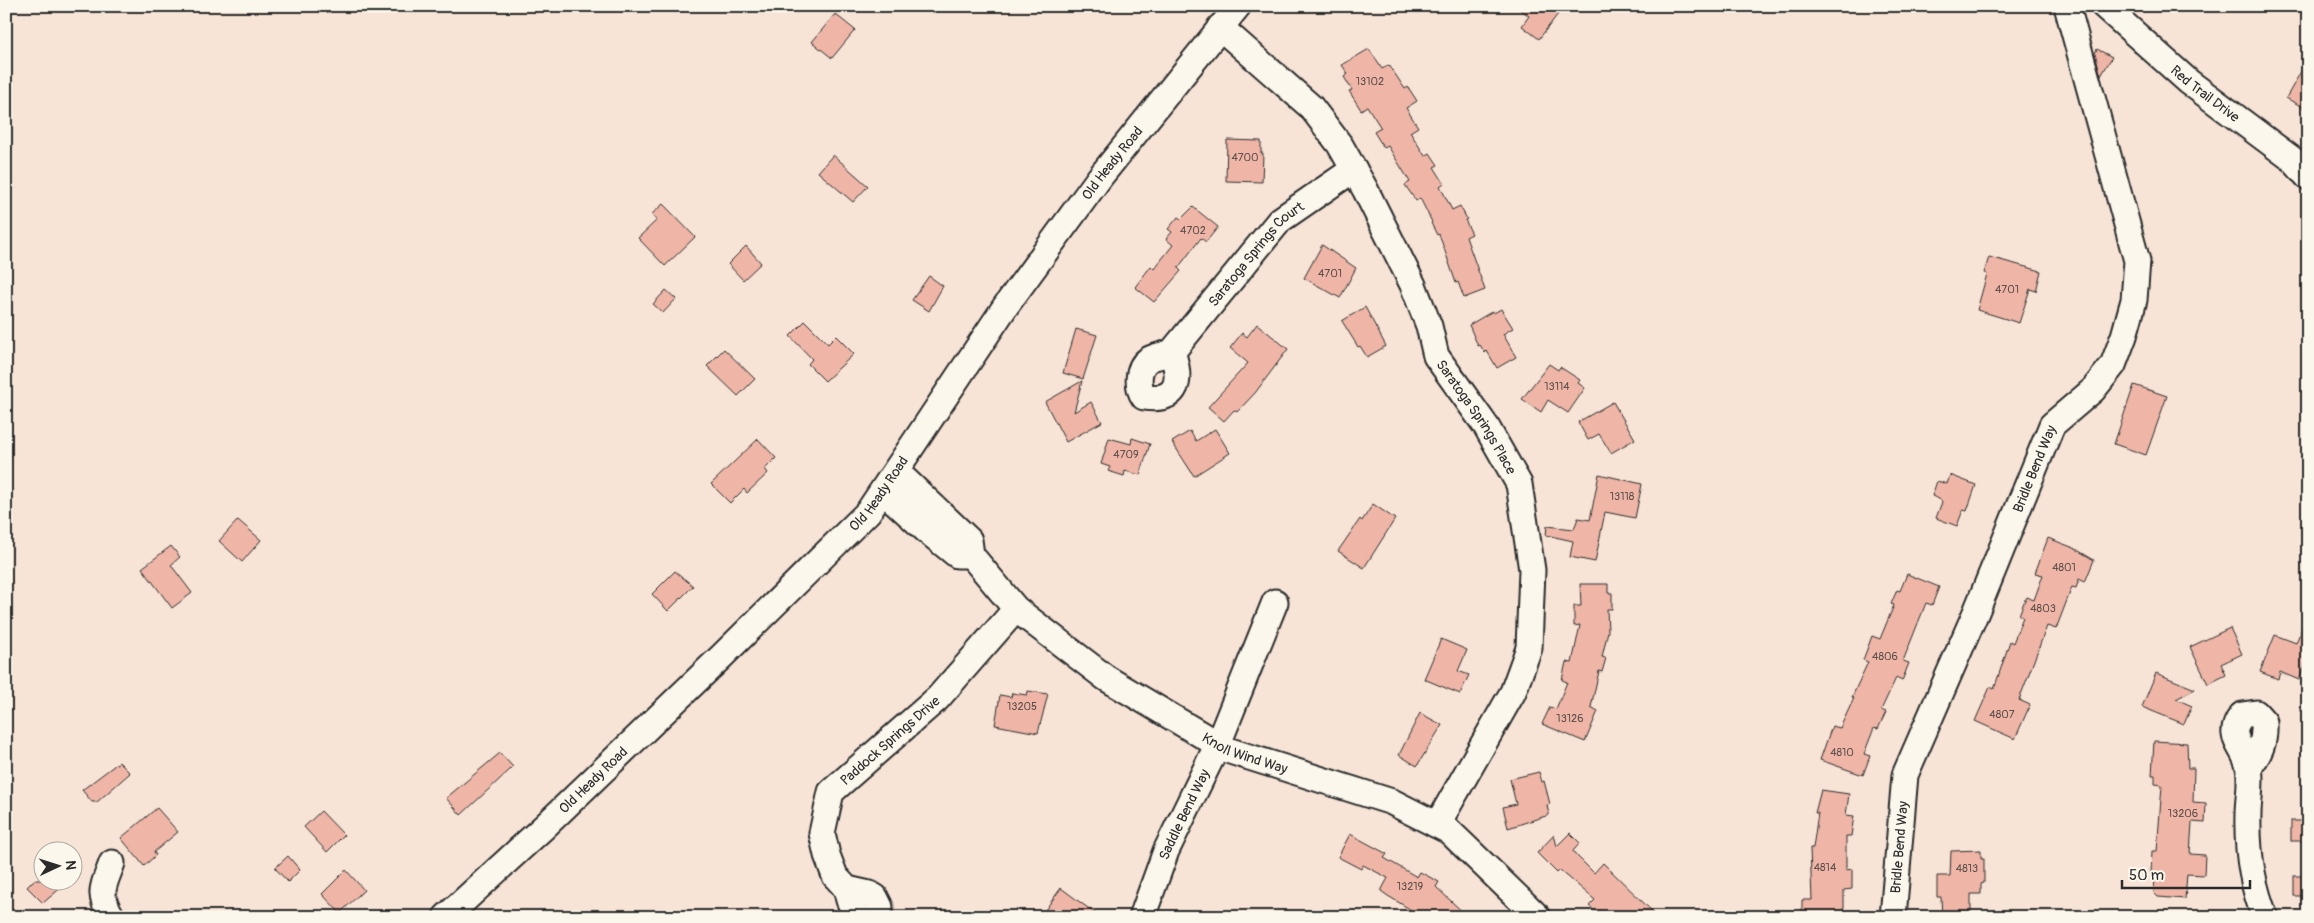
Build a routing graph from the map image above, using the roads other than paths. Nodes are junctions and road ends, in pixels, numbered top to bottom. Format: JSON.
{"nodes":[{"id":1,"x":1238,"y":6,"type":"edge"},
{"id":2,"x":2067,"y":6,"type":"edge"},
{"id":3,"x":2104,"y":6,"type":"edge"},
{"id":4,"x":1220,"y":27,"type":"junction"},
{"id":5,"x":1354,"y":169,"type":"junction"},
{"id":6,"x":2308,"y":177,"type":"edge"},
{"id":7,"x":1172,"y":352,"type":"dead end"},
{"id":8,"x":889,"y":481,"type":"junction"},
{"id":9,"x":1275,"y":602,"type":"dead end"},
{"id":10,"x":1016,"y":609,"type":"junction"},
{"id":11,"x":1218,"y":744,"type":"junction"},
{"id":12,"x":2249,"y":768,"type":"dead end"},
{"id":13,"x":1437,"y":825,"type":"junction"},
{"id":14,"x":112,"y":863,"type":"dead end"},
{"id":15,"x":846,"y":888,"type":"junction"},
{"id":16,"x":112,"y":917,"type":"edge"},
{"id":17,"x":446,"y":917,"type":"edge"},
{"id":18,"x":857,"y":917,"type":"edge"},
{"id":19,"x":877,"y":917,"type":"edge"},
{"id":20,"x":1142,"y":917,"type":"edge"},
{"id":21,"x":1538,"y":917,"type":"edge"},
{"id":22,"x":1892,"y":917,"type":"edge"},
{"id":23,"x":2265,"y":917,"type":"edge"}],
"edges":[{"from":1,"to":4,"type":"street","name":"Old Heady Road"},
{"from":2,"to":22,"type":"street","name":"Bridle Bend Way"},
{"from":3,"to":6,"type":"street","name":"Red Trail Drive"},
{"from":4,"to":5,"type":"street","name":"Saratoga Springs Place"},
{"from":4,"to":8,"type":"street","name":"Old Heady Road"},
{"from":5,"to":7,"type":"street","name":"Saratoga Springs Court"},
{"from":5,"to":13,"type":"street","name":"Saratoga Springs Place"},
{"from":8,"to":10,"type":"street","name":"Knoll Wind Way"},
{"from":8,"to":17,"type":"street","name":"Old Heady Road"},
{"from":9,"to":11,"type":"street","name":"Saddle Bend Way"},
{"from":10,"to":11,"type":"street","name":"Knoll Wind Way"},
{"from":10,"to":15,"type":"street","name":"Paddock Springs Drive"},
{"from":11,"to":13,"type":"street","name":"Knoll Wind Way"},
{"from":11,"to":20,"type":"street","name":"Saddle Bend Way"},
{"from":12,"to":23,"type":"street"},
{"from":13,"to":21,"type":"street","name":"Knoll Wind Way"},
{"from":14,"to":16,"type":"street"},
{"from":15,"to":18,"type":"street","name":"Paddock Springs Drive"},
{"from":15,"to":19,"type":"street"}]}
